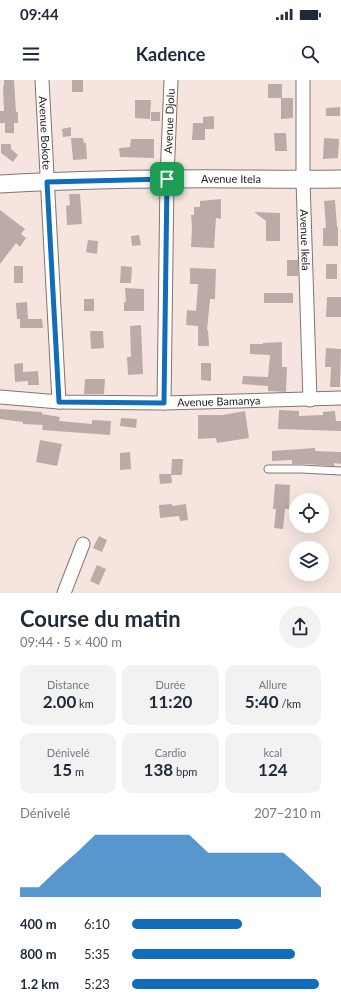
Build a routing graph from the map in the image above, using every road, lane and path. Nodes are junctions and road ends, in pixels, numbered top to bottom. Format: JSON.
{"nodes":[{"id":1,"x":42,"y":80,"type":"edge"},
{"id":2,"x":171,"y":80,"type":"edge"},
{"id":3,"x":303,"y":80,"type":"edge"},
{"id":4,"x":167,"y":179,"type":"junction"},
{"id":5,"x":341,"y":179,"type":"edge"},
{"id":6,"x":303,"y":180,"type":"junction"},
{"id":7,"x":47,"y":182,"type":"junction"},
{"id":8,"x":0,"y":184,"type":"edge"},
{"id":9,"x":0,"y":397,"type":"edge"},
{"id":10,"x":341,"y":398,"type":"edge"},
{"id":11,"x":310,"y":400,"type":"junction"},
{"id":12,"x":59,"y":402,"type":"junction"},
{"id":13,"x":164,"y":403,"type":"junction"},
{"id":14,"x":268,"y":469,"type":"dead end"},
{"id":15,"x":341,"y":471,"type":"edge"},
{"id":16,"x":83,"y":544,"type":"dead end"},
{"id":17,"x":64,"y":593,"type":"edge"}],
"edges":[{"from":1,"to":7,"type":"street","name":"Avenue Bokote"},
{"from":2,"to":4,"type":"street","name":"Avenue Djolu"},
{"from":3,"to":6,"type":"street","name":"Avenue Ikela"},
{"from":4,"to":6,"type":"street","name":"Avenue Itela"},
{"from":4,"to":7,"type":"street","name":"Avenue Itela"},
{"from":4,"to":13,"type":"street","name":"Avenue Djolu"},
{"from":5,"to":6,"type":"street","name":"Avenue Itela"},
{"from":6,"to":11,"type":"street","name":"Avenue Ikela"},
{"from":7,"to":8,"type":"street","name":"Avenue Itela"},
{"from":7,"to":12,"type":"street","name":"Avenue Bokote"},
{"from":9,"to":12,"type":"street","name":"Avenue Bamanya"},
{"from":10,"to":11,"type":"street","name":"Avenue Bamanya"},
{"from":11,"to":13,"type":"street","name":"Avenue Bamanya"},
{"from":12,"to":13,"type":"street","name":"Avenue Bamanya"},
{"from":14,"to":15,"type":"lane"},
{"from":16,"to":17,"type":"street"}]}
